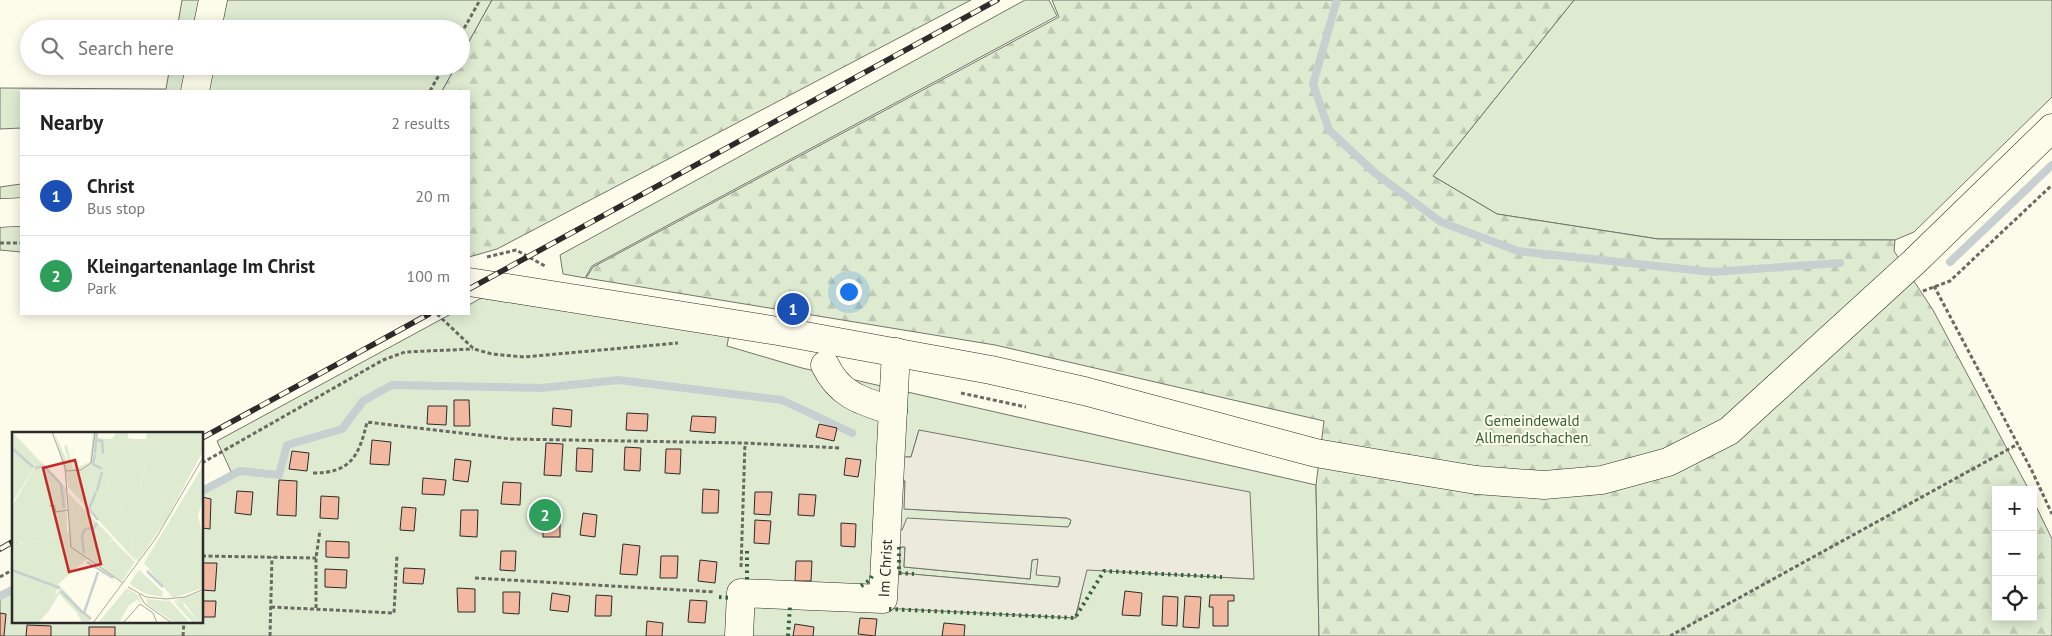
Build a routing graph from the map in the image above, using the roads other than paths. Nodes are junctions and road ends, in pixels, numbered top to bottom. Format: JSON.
{"nodes":[{"id":1,"x":213,"y":0,"type":"edge"},
{"id":2,"x":209,"y":20,"type":"edge"},
{"id":3,"x":198,"y":75,"type":"edge"},
{"id":4,"x":195,"y":90,"type":"edge"},
{"id":5,"x":2052,"y":128,"type":"edge"},
{"id":6,"x":20,"y":212,"type":"edge"},
{"id":7,"x":0,"y":213,"type":"edge"},
{"id":8,"x":470,"y":282,"type":"edge"},
{"id":9,"x":896,"y":352,"type":"junction"},
{"id":10,"x":825,"y":365,"type":"dead end"},
{"id":11,"x":893,"y":411,"type":"junction"},
{"id":12,"x":739,"y":636,"type":"edge"}],
"edges":[{"from":1,"to":2,"type":"main road"},
{"from":3,"to":4,"type":"main road"},
{"from":5,"to":9,"type":"main road"},
{"from":6,"to":7,"type":"main road"},
{"from":8,"to":9,"type":"main road"},
{"from":9,"to":11,"type":"main road","name":"Im Christ"},
{"from":10,"to":11,"type":"main road"},
{"from":11,"to":12,"type":"main road","name":"Im Christ"}]}
